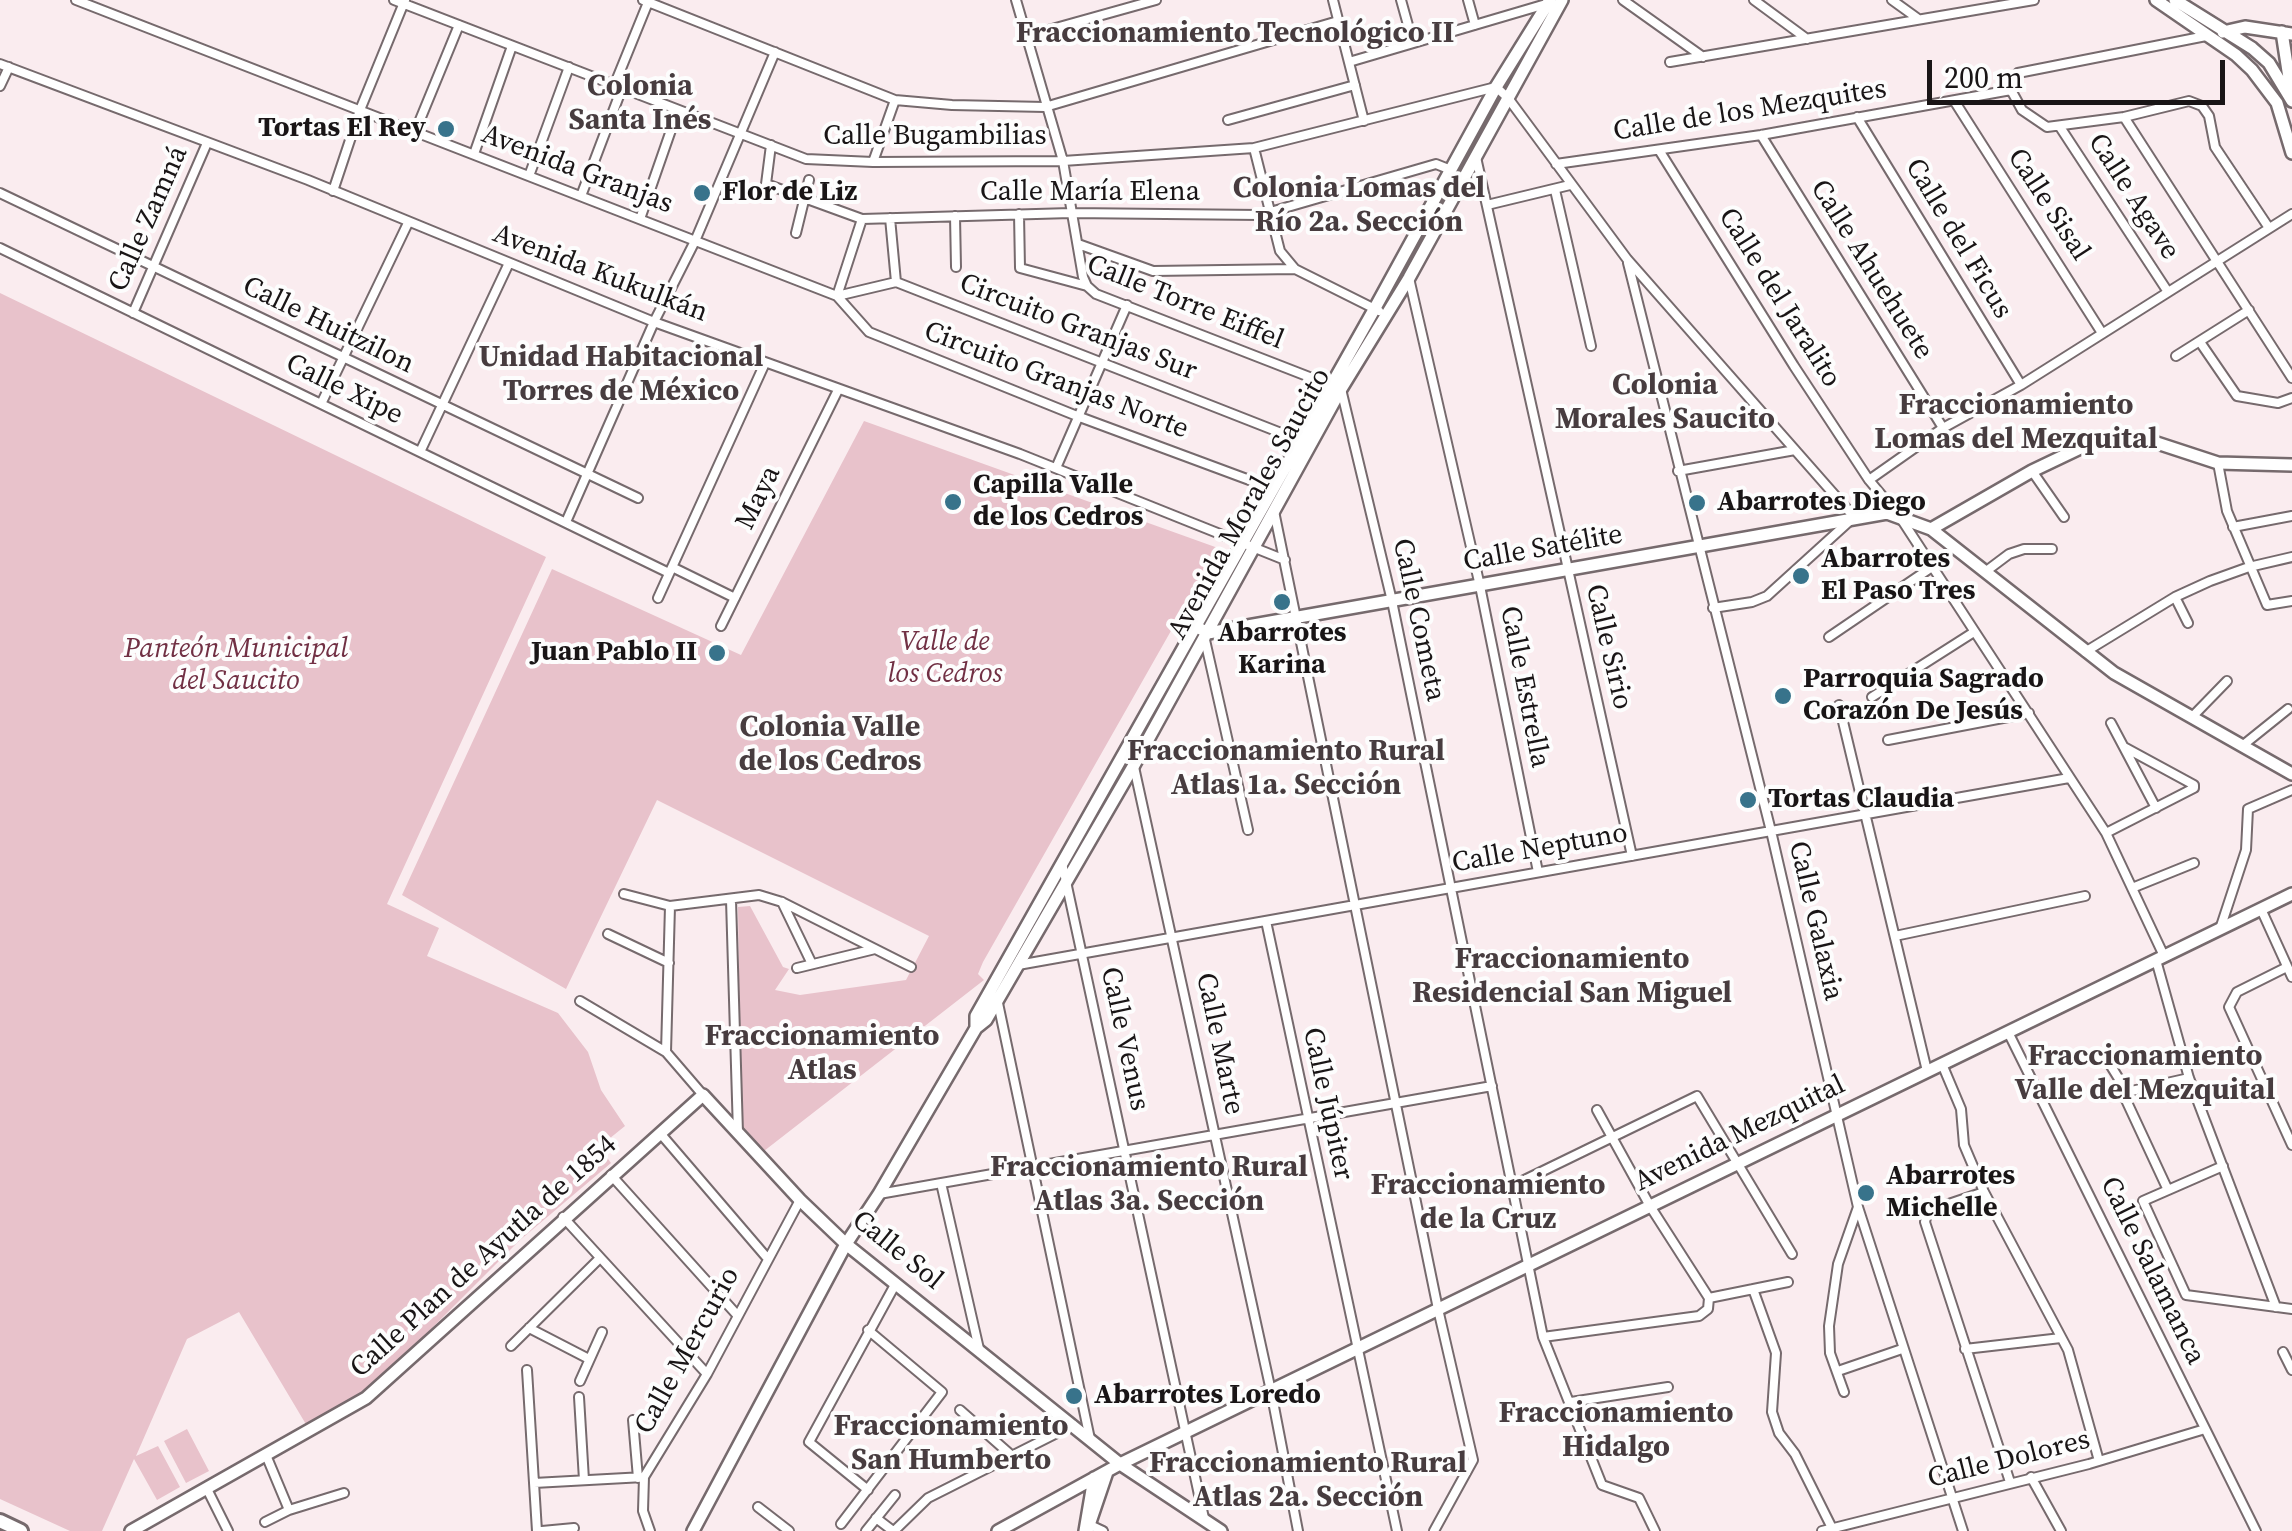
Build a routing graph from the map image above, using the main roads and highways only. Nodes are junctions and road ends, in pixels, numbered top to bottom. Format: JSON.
{"nodes":[{"id":1,"x":1562,"y":0,"type":"edge"},
{"id":2,"x":2156,"y":0,"type":"edge"},
{"id":3,"x":2175,"y":0,"type":"edge"},
{"id":4,"x":1548,"y":2,"type":"edge"},
{"id":5,"x":2226,"y":31,"type":"junction"},
{"id":6,"x":2287,"y":33,"type":"edge"},
{"id":7,"x":2208,"y":36,"type":"junction"},
{"id":8,"x":2292,"y":100,"type":"edge"},
{"id":9,"x":2289,"y":129,"type":"edge"},
{"id":10,"x":2292,"y":153,"type":"edge"},
{"id":11,"x":1380,"y":312,"type":"junction"},
{"id":12,"x":1336,"y":387,"type":"junction"},
{"id":13,"x":2292,"y":465,"type":"edge"},
{"id":14,"x":1931,"y":529,"type":"junction"},
{"id":15,"x":1249,"y":543,"type":"junction"},
{"id":16,"x":1195,"y":626,"type":"junction"},
{"id":17,"x":1206,"y":636,"type":"junction"},
{"id":18,"x":2292,"y":774,"type":"edge"},
{"id":19,"x":1085,"y":821,"type":"junction"},
{"id":20,"x":1098,"y":828,"type":"junction"},
{"id":21,"x":2292,"y":894,"type":"edge"},
{"id":22,"x":976,"y":1028,"type":"junction"},
{"id":23,"x":703,"y":1095,"type":"joint"},
{"id":24,"x":846,"y":1244,"type":"junction"},
{"id":25,"x":1120,"y":1464,"type":"junction"},
{"id":26,"x":1107,"y":1472,"type":"junction"},
{"id":27,"x":1094,"y":1478,"type":"junction"},
{"id":28,"x":0,"y":1522,"type":"edge"},
{"id":29,"x":1090,"y":1528,"type":"edge"},
{"id":30,"x":21,"y":1531,"type":"edge"},
{"id":31,"x":131,"y":1531,"type":"edge"},
{"id":32,"x":693,"y":1531,"type":"edge"},
{"id":33,"x":998,"y":1531,"type":"edge"},
{"id":34,"x":1221,"y":1531,"type":"edge"}],
"edges":[{"from":1,"to":11,"type":"main road","name":"Avenida Morales Saucito"},
{"from":2,"to":7,"type":"main road"},
{"from":3,"to":5,"type":"main road"},
{"from":4,"to":11,"type":"main road","name":"Avenida Morales Saucito"},
{"from":5,"to":6,"type":"main road"},
{"from":5,"to":7,"type":"main road"},
{"from":5,"to":8,"type":"main road"},
{"from":6,"to":8,"type":"main road"},
{"from":7,"to":9,"type":"main road"},
{"from":9,"to":10,"type":"main road"},
{"from":11,"to":12,"type":"main road","name":"Avenida Morales Saucito"},
{"from":12,"to":15,"type":"main road","name":"Avenida Morales Saucito"},
{"from":12,"to":15,"type":"main road","name":"Avenida Morales Saucito"},
{"from":13,"to":14,"type":"main road"},
{"from":14,"to":17,"type":"main road","name":"Calle Satélite"},
{"from":14,"to":18,"type":"main road"},
{"from":15,"to":16,"type":"main road","name":"Avenida Morales Saucito"},
{"from":15,"to":17,"type":"main road","name":"Avenida Morales Saucito"},
{"from":16,"to":17,"type":"main road"},
{"from":16,"to":19,"type":"main road","name":"Avenida Morales Saucito"},
{"from":17,"to":20,"type":"main road","name":"Avenida Morales Saucito"},
{"from":19,"to":20,"type":"main road"},
{"from":19,"to":22,"type":"main road","name":"Avenida Morales Saucito"},
{"from":20,"to":22,"type":"main road","name":"Avenida Morales Saucito"},
{"from":21,"to":25,"type":"main road","name":"Avenida Mezquital"},
{"from":22,"to":24,"type":"main road","name":"Avenida Morales Saucito"},
{"from":23,"to":24,"type":"main road","name":"Calle Sol"},
{"from":23,"to":31,"type":"main road","name":"Calle Plan de Ayutla de 1854"},
{"from":24,"to":25,"type":"main road","name":"Calle Sol"},
{"from":24,"to":32,"type":"main road","name":"Avenida Morales Saucito"},
{"from":25,"to":26,"type":"main road","name":"Avenida Mezquital"},
{"from":25,"to":34,"type":"main road","name":"Calle Sol"},
{"from":26,"to":27,"type":"main road","name":"Avenida Mezquital"},
{"from":26,"to":29,"type":"main road"},
{"from":27,"to":29,"type":"main road"},
{"from":27,"to":33,"type":"main road","name":"Avenida Mezquital"},
{"from":28,"to":30,"type":"main road"}]}
